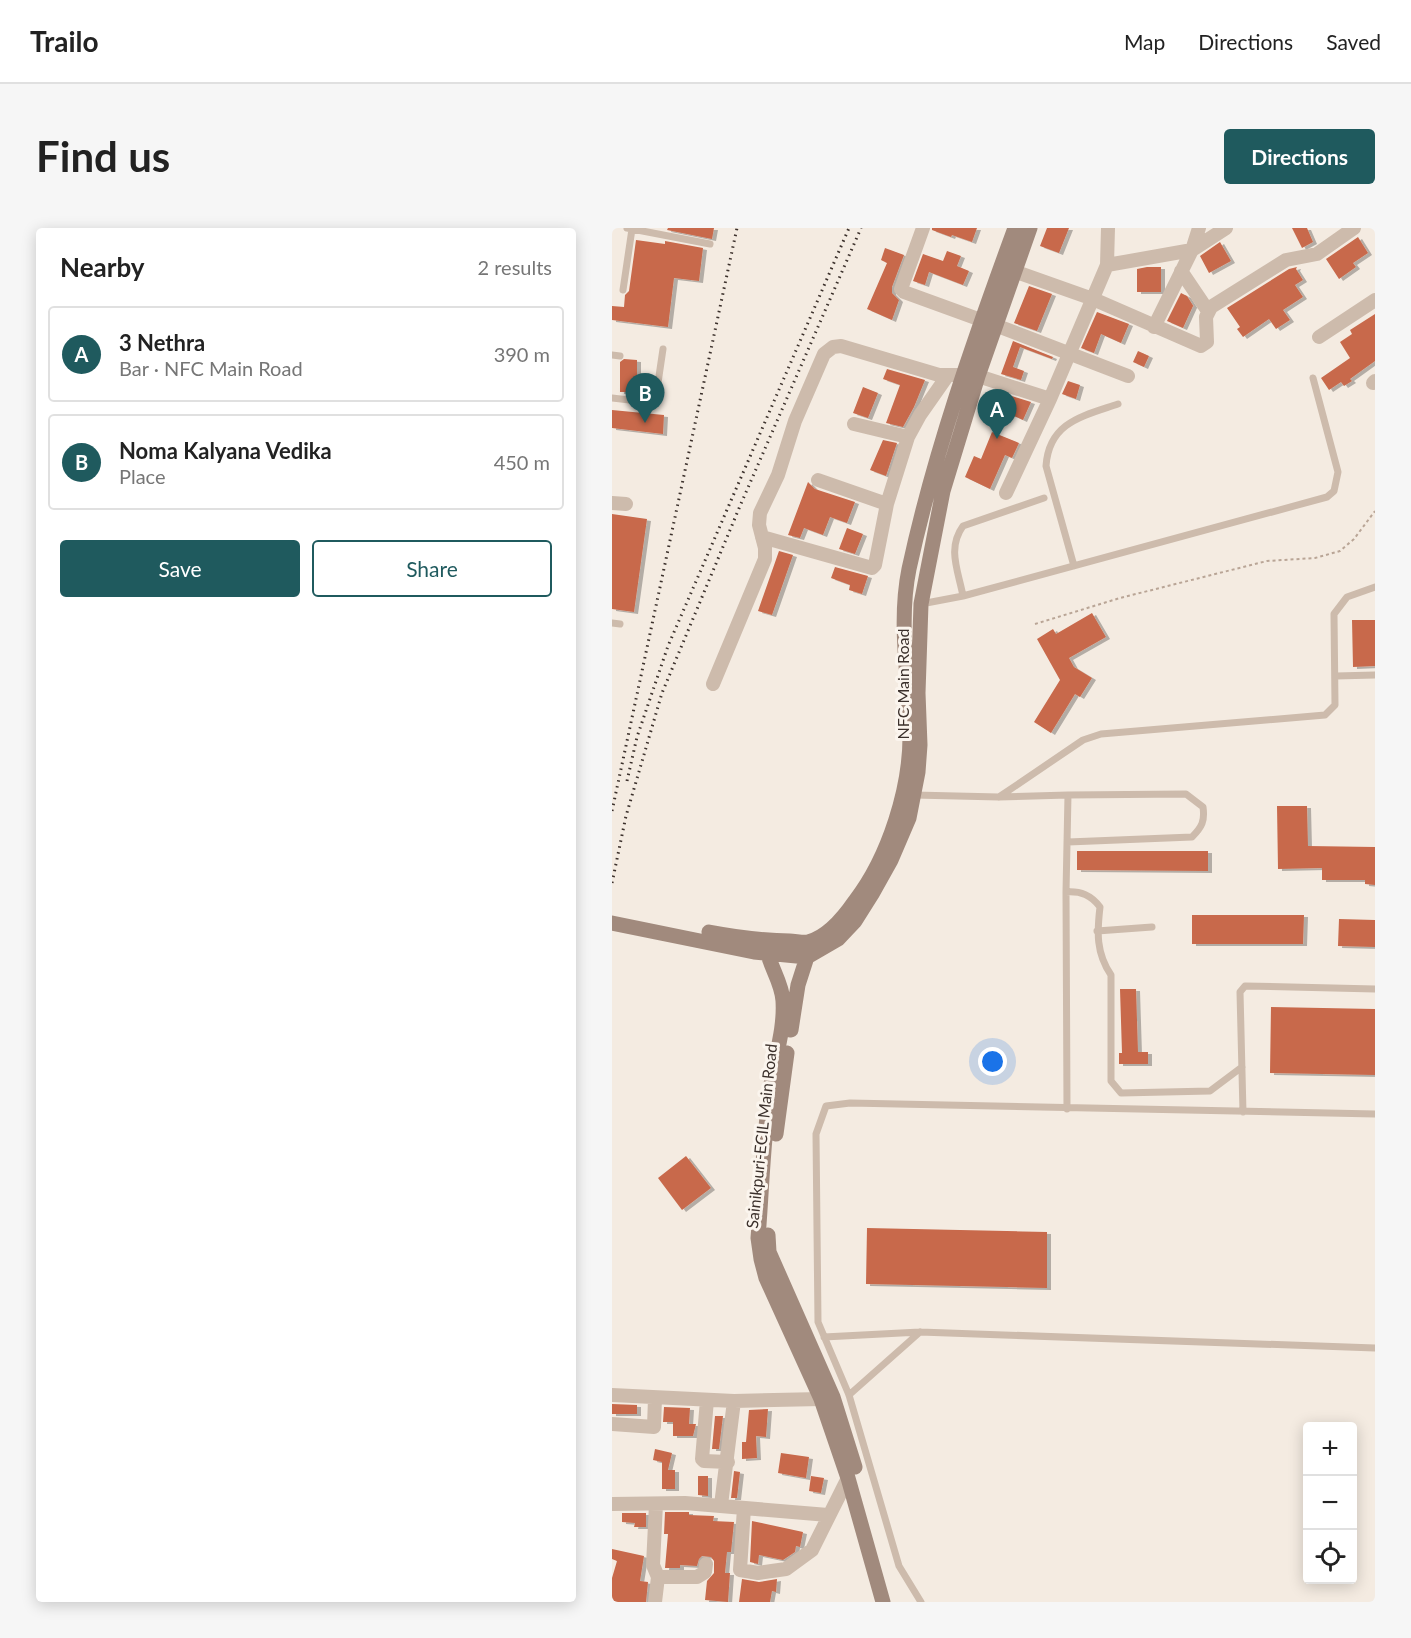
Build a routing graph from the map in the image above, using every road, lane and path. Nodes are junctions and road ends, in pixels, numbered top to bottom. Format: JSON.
{"nodes":[{"id":1,"x":923,"y":228,"type":"edge"},
{"id":2,"x":1015,"y":228,"type":"edge"},
{"id":3,"x":1030,"y":228,"type":"edge"},
{"id":4,"x":1108,"y":228,"type":"edge"},
{"id":5,"x":1199,"y":228,"type":"edge"},
{"id":6,"x":1226,"y":228,"type":"edge"},
{"id":7,"x":1354,"y":228,"type":"edge"},
{"id":8,"x":630,"y":229,"type":"edge"},
{"id":9,"x":710,"y":244,"type":"dead end"},
{"id":10,"x":1192,"y":250,"type":"junction"},
{"id":11,"x":1107,"y":265,"type":"junction"},
{"id":12,"x":1014,"y":271,"type":"junction"},
{"id":13,"x":1181,"y":271,"type":"junction"},
{"id":14,"x":623,"y":290,"type":"dead end"},
{"id":15,"x":1093,"y":299,"type":"junction"},
{"id":16,"x":1375,"y":300,"type":"edge"},
{"id":17,"x":1208,"y":311,"type":"junction"},
{"id":18,"x":988,"y":322,"type":"junction"},
{"id":19,"x":1154,"y":327,"type":"junction"},
{"id":20,"x":1319,"y":337,"type":"dead end"},
{"id":21,"x":663,"y":349,"type":"dead end"},
{"id":22,"x":1069,"y":353,"type":"junction"},
{"id":23,"x":963,"y":375,"type":"junction"},
{"id":24,"x":1128,"y":376,"type":"dead end"},
{"id":25,"x":1312,"y":378,"type":"dead end"},
{"id":26,"x":612,"y":398,"type":"edge"},
{"id":27,"x":1050,"y":399,"type":"junction"},
{"id":28,"x":1118,"y":404,"type":"dead end"},
{"id":29,"x":854,"y":424,"type":"dead end"},
{"id":30,"x":908,"y":437,"type":"junction"},
{"id":31,"x":818,"y":480,"type":"dead end"},
{"id":32,"x":1006,"y":493,"type":"dead end"},
{"id":33,"x":1044,"y":498,"type":"dead end"},
{"id":34,"x":886,"y":504,"type":"junction"},
{"id":35,"x":1375,"y":512,"type":"edge"},
{"id":36,"x":762,"y":537,"type":"junction"},
{"id":37,"x":1074,"y":566,"type":"junction"},
{"id":38,"x":1375,"y":587,"type":"edge"},
{"id":39,"x":963,"y":596,"type":"junction"},
{"id":40,"x":921,"y":604,"type":"junction"},
{"id":41,"x":1035,"y":624,"type":"dead end"},
{"id":42,"x":1375,"y":675,"type":"edge"},
{"id":43,"x":1336,"y":676,"type":"junction"},
{"id":44,"x":713,"y":684,"type":"dead end"},
{"id":45,"x":914,"y":795,"type":"junction"},
{"id":46,"x":1068,"y":795,"type":"junction"},
{"id":47,"x":999,"y":798,"type":"junction"},
{"id":48,"x":1068,"y":842,"type":"junction"},
{"id":49,"x":1066,"y":892,"type":"junction"},
{"id":50,"x":612,"y":913,"type":"edge"},
{"id":51,"x":612,"y":923,"type":"edge"},
{"id":52,"x":651,"y":927,"type":"junction"},
{"id":53,"x":1152,"y":927,"type":"dead end"},
{"id":54,"x":1097,"y":931,"type":"junction"},
{"id":55,"x":766,"y":947,"type":"junction"},
{"id":56,"x":808,"y":950,"type":"junction"},
{"id":57,"x":1375,"y":989,"type":"edge"},
{"id":58,"x":1242,"y":1067,"type":"junction"},
{"id":59,"x":1067,"y":1109,"type":"junction"},
{"id":60,"x":1243,"y":1112,"type":"junction"},
{"id":61,"x":1375,"y":1114,"type":"edge"},
{"id":62,"x":920,"y":1332,"type":"junction"},
{"id":63,"x":825,"y":1337,"type":"junction"},
{"id":64,"x":1375,"y":1348,"type":"edge"},
{"id":65,"x":612,"y":1395,"type":"edge"},
{"id":66,"x":849,"y":1395,"type":"junction"},
{"id":67,"x":656,"y":1398,"type":"junction"},
{"id":68,"x":821,"y":1399,"type":"junction"},
{"id":69,"x":707,"y":1400,"type":"junction"},
{"id":70,"x":734,"y":1401,"type":"junction"},
{"id":71,"x":612,"y":1424,"type":"edge"},
{"id":72,"x":728,"y":1462,"type":"junction"},
{"id":73,"x":848,"y":1478,"type":"junction"},
{"id":74,"x":612,"y":1504,"type":"edge"},
{"id":75,"x":656,"y":1504,"type":"junction"},
{"id":76,"x":721,"y":1505,"type":"junction"},
{"id":77,"x":744,"y":1508,"type":"junction"},
{"id":78,"x":828,"y":1515,"type":"junction"},
{"id":79,"x":706,"y":1564,"type":"dead end"},
{"id":80,"x":658,"y":1577,"type":"junction"},
{"id":81,"x":655,"y":1602,"type":"edge"},
{"id":82,"x":883,"y":1602,"type":"edge"},
{"id":83,"x":893,"y":1602,"type":"edge"},
{"id":84,"x":921,"y":1602,"type":"edge"}],
"edges":[{"from":1,"to":18,"type":"street"},
{"from":2,"to":18,"type":"main road","name":"NFC Main Road"},
{"from":3,"to":12,"type":"main road","name":"NFC Main Road"},
{"from":4,"to":11,"type":"street"},
{"from":5,"to":10,"type":"street"},
{"from":6,"to":10,"type":"street"},
{"from":7,"to":17,"type":"street"},
{"from":8,"to":9,"type":"lane"},
{"from":8,"to":14,"type":"lane"},
{"from":10,"to":11,"type":"street"},
{"from":10,"to":13,"type":"street"},
{"from":11,"to":15,"type":"street"},
{"from":12,"to":15,"type":"street"},
{"from":12,"to":18,"type":"main road","name":"NFC Main Road"},
{"from":13,"to":17,"type":"street"},
{"from":13,"to":19,"type":"street"},
{"from":15,"to":19,"type":"street"},
{"from":15,"to":22,"type":"street"},
{"from":16,"to":20,"type":"street"},
{"from":17,"to":19,"type":"street"},
{"from":18,"to":22,"type":"street"},
{"from":18,"to":23,"type":"main road","name":"NFC Main Road"},
{"from":21,"to":26,"type":"lane"},
{"from":22,"to":24,"type":"street"},
{"from":22,"to":27,"type":"street"},
{"from":23,"to":27,"type":"street"},
{"from":23,"to":30,"type":"street"},
{"from":23,"to":36,"type":"street"},
{"from":23,"to":40,"type":"main road","name":"NFC Main Road"},
{"from":23,"to":56,"type":"main road","name":"NFC Main Road"},
{"from":25,"to":37,"type":"lane"},
{"from":27,"to":32,"type":"street"},
{"from":28,"to":37,"type":"lane"},
{"from":29,"to":30,"type":"street"},
{"from":30,"to":34,"type":"street"},
{"from":31,"to":34,"type":"street"},
{"from":33,"to":39,"type":"lane"},
{"from":34,"to":36,"type":"street"},
{"from":35,"to":41,"type":"path"},
{"from":36,"to":44,"type":"street"},
{"from":37,"to":39,"type":"lane"},
{"from":38,"to":43,"type":"lane"},
{"from":39,"to":40,"type":"lane"},
{"from":40,"to":45,"type":"main road","name":"NFC Main Road"},
{"from":42,"to":43,"type":"lane"},
{"from":43,"to":47,"type":"lane"},
{"from":45,"to":47,"type":"lane"},
{"from":45,"to":56,"type":"main road","name":"NFC Main Road"},
{"from":46,"to":47,"type":"lane"},
{"from":46,"to":48,"type":"lane"},
{"from":46,"to":48,"type":"lane"},
{"from":48,"to":49,"type":"lane"},
{"from":49,"to":54,"type":"lane"},
{"from":49,"to":59,"type":"lane"},
{"from":50,"to":52,"type":"main road"},
{"from":51,"to":52,"type":"main road"},
{"from":52,"to":55,"type":"main road"},
{"from":53,"to":54,"type":"lane"},
{"from":54,"to":58,"type":"lane"},
{"from":55,"to":56,"type":"main road"},
{"from":55,"to":68,"type":"main road","name":"Sainikpuri-ECIL Main Road"},
{"from":56,"to":83,"type":"main road","name":"Sainikpuri-ECIL Main Road"},
{"from":57,"to":58,"type":"lane"},
{"from":58,"to":60,"type":"lane"},
{"from":59,"to":60,"type":"lane"},
{"from":59,"to":63,"type":"lane"},
{"from":60,"to":61,"type":"lane"},
{"from":62,"to":63,"type":"lane"},
{"from":62,"to":64,"type":"lane"},
{"from":62,"to":66,"type":"lane"},
{"from":63,"to":66,"type":"lane"},
{"from":65,"to":67,"type":"street"},
{"from":66,"to":84,"type":"lane"},
{"from":67,"to":69,"type":"street"},
{"from":67,"to":71,"type":"street"},
{"from":68,"to":70,"type":"street"},
{"from":68,"to":73,"type":"main road","name":"Sainikpuri-ECIL Main Road"},
{"from":69,"to":70,"type":"street"},
{"from":69,"to":72,"type":"street"},
{"from":70,"to":72,"type":"street"},
{"from":72,"to":76,"type":"street"},
{"from":73,"to":78,"type":"street"},
{"from":73,"to":82,"type":"main road","name":"Sainikpuri-ECIL Main Road"},
{"from":74,"to":75,"type":"street"},
{"from":75,"to":76,"type":"street"},
{"from":75,"to":80,"type":"street"},
{"from":76,"to":77,"type":"street"},
{"from":77,"to":78,"type":"street"},
{"from":77,"to":78,"type":"street"},
{"from":79,"to":80,"type":"street"},
{"from":80,"to":81,"type":"street"}]}
